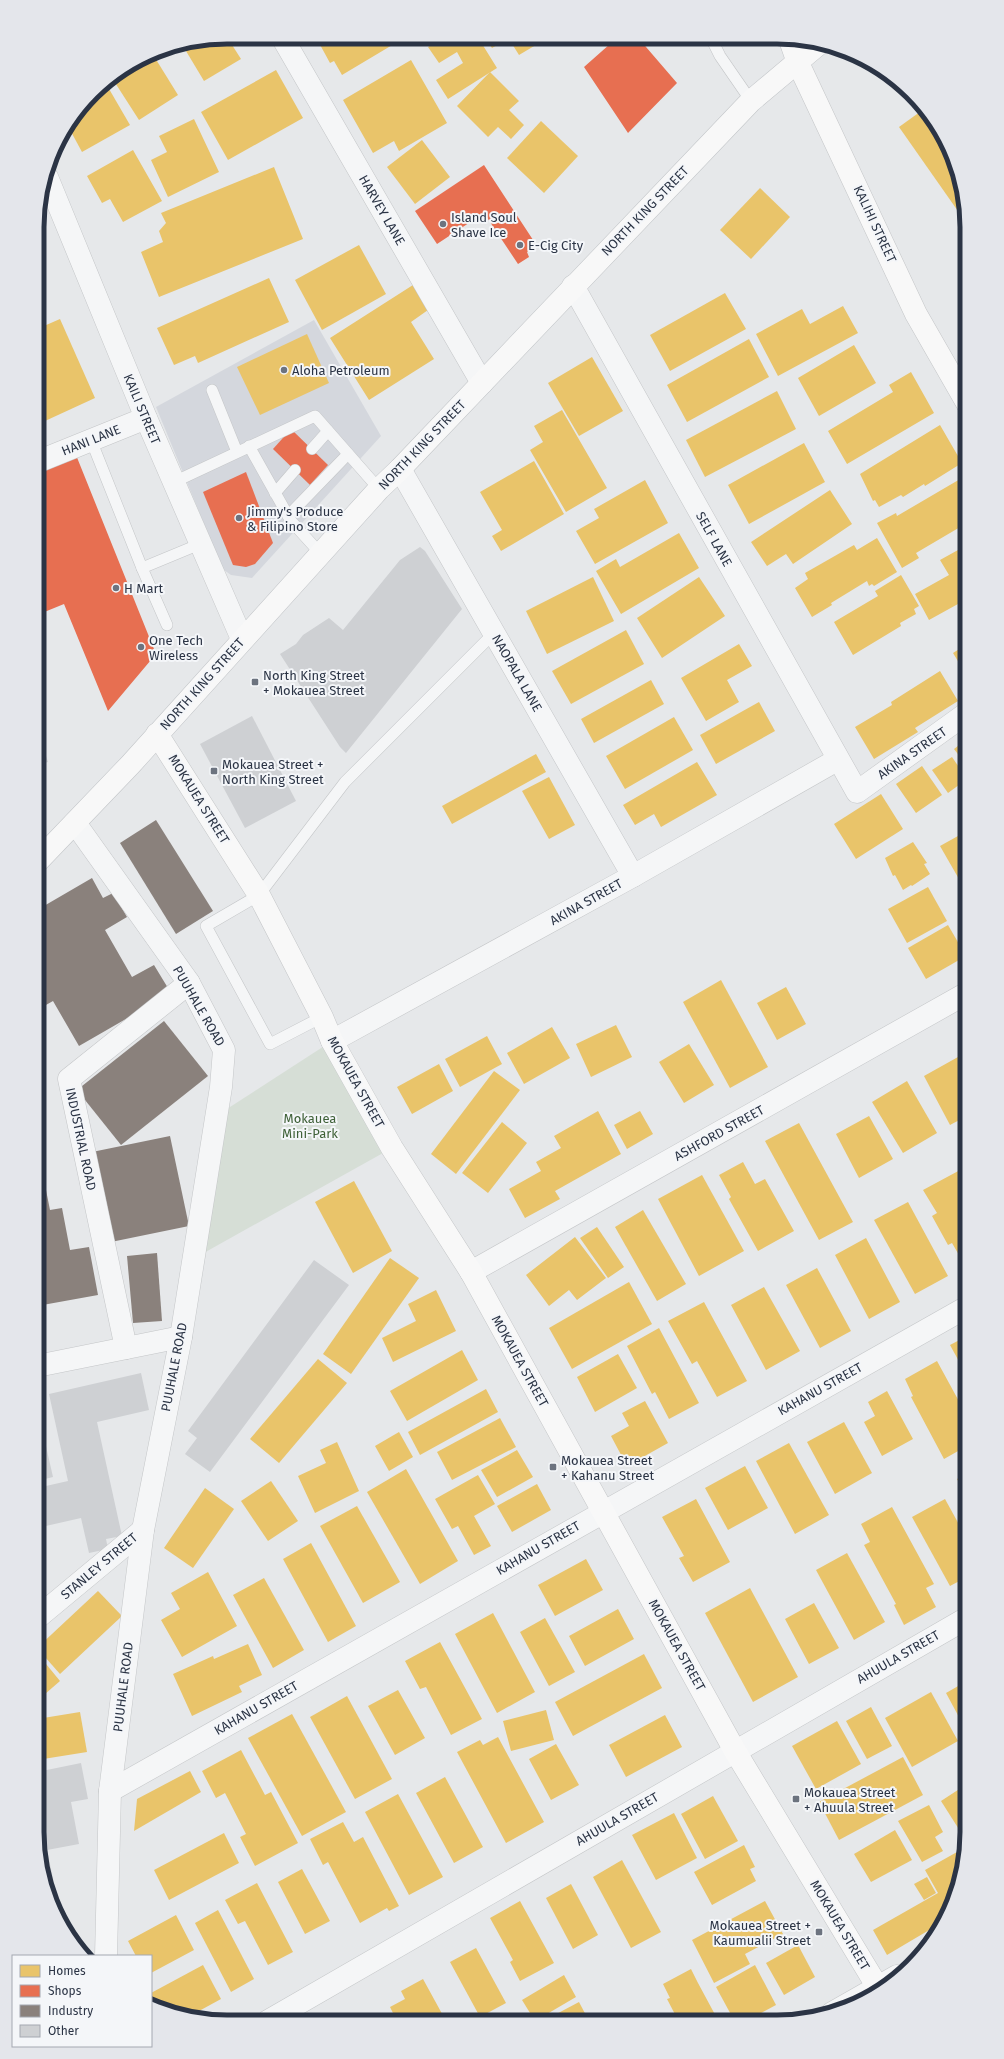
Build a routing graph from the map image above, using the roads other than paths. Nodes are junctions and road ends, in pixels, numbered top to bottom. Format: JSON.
{"nodes":[{"id":1,"x":286,"y":44,"type":"edge"},
{"id":2,"x":714,"y":44,"type":"edge"},
{"id":3,"x":792,"y":44,"type":"edge"},
{"id":4,"x":814,"y":48,"type":"edge"},
{"id":5,"x":798,"y":62,"type":"junction"},
{"id":6,"x":751,"y":101,"type":"junction"},
{"id":7,"x":49,"y":183,"type":"edge"},
{"id":8,"x":573,"y":286,"type":"junction"},
{"id":9,"x":482,"y":382,"type":"junction"},
{"id":10,"x":212,"y":390,"type":"dead end"},
{"id":11,"x":960,"y":391,"type":"edge"},
{"id":12,"x":146,"y":418,"type":"junction"},
{"id":13,"x":328,"y":431,"type":"junction"},
{"id":14,"x":92,"y":440,"type":"junction"},
{"id":15,"x":249,"y":446,"type":"junction"},
{"id":16,"x":312,"y":449,"type":"dead end"},
{"id":17,"x":237,"y":452,"type":"junction"},
{"id":18,"x":348,"y":454,"type":"junction"},
{"id":19,"x":44,"y":459,"type":"edge"},
{"id":20,"x":400,"y":469,"type":"junction"},
{"id":21,"x":295,"y":470,"type":"dead end"},
{"id":22,"x":174,"y":482,"type":"junction"},
{"id":23,"x":379,"y":489,"type":"junction"},
{"id":24,"x":275,"y":493,"type":"junction"},
{"id":25,"x":288,"y":516,"type":"junction"},
{"id":26,"x":200,"y":544,"type":"junction"},
{"id":27,"x":320,"y":553,"type":"junction"},
{"id":28,"x":142,"y":568,"type":"junction"},
{"id":29,"x":167,"y":625,"type":"dead end"},
{"id":30,"x":494,"y":633,"type":"junction"},
{"id":31,"x":242,"y":639,"type":"junction"},
{"id":32,"x":960,"y":719,"type":"edge"},
{"id":33,"x":157,"y":734,"type":"junction"},
{"id":34,"x":837,"y":760,"type":"junction"},
{"id":35,"x":857,"y":792,"type":"joint"},
{"id":36,"x":75,"y":823,"type":"junction"},
{"id":37,"x":44,"y":855,"type":"edge"},
{"id":38,"x":633,"y":876,"type":"junction"},
{"id":39,"x":259,"y":895,"type":"junction"},
{"id":40,"x":189,"y":984,"type":"junction"},
{"id":41,"x":960,"y":997,"type":"edge"},
{"id":42,"x":322,"y":1017,"type":"junction"},
{"id":43,"x":332,"y":1041,"type":"junction"},
{"id":44,"x":471,"y":1272,"type":"junction"},
{"id":45,"x":960,"y":1311,"type":"edge"},
{"id":46,"x":181,"y":1337,"type":"junction"},
{"id":47,"x":126,"y":1348,"type":"junction"},
{"id":48,"x":44,"y":1365,"type":"edge"},
{"id":49,"x":603,"y":1511,"type":"junction"},
{"id":50,"x":143,"y":1530,"type":"junction"},
{"id":51,"x":44,"y":1612,"type":"edge"},
{"id":52,"x":960,"y":1622,"type":"edge"},
{"id":53,"x":735,"y":1751,"type":"junction"},
{"id":54,"x":110,"y":1791,"type":"junction"},
{"id":55,"x":106,"y":1955,"type":"edge"},
{"id":56,"x":877,"y":1985,"type":"edge"},
{"id":57,"x":277,"y":2015,"type":"edge"}],
"edges":[{"from":1,"to":9,"type":"street","name":"HARVEY LANE"},
{"from":2,"to":6,"type":"lane"},
{"from":3,"to":5,"type":"main road","name":"KALIHI STREET"},
{"from":4,"to":5,"type":"main road","name":"NORTH KING STREET"},
{"from":5,"to":6,"type":"main road","name":"NORTH KING STREET"},
{"from":5,"to":11,"type":"main road","name":"KALIHI STREET"},
{"from":6,"to":8,"type":"main road","name":"NORTH KING STREET"},
{"from":7,"to":12,"type":"street","name":"KAILI STREET"},
{"from":8,"to":9,"type":"main road","name":"NORTH KING STREET"},
{"from":8,"to":34,"type":"street","name":"SELF LANE"},
{"from":9,"to":20,"type":"main road","name":"NORTH KING STREET"},
{"from":10,"to":17,"type":"lane"},
{"from":12,"to":14,"type":"street","name":"HANI LANE"},
{"from":12,"to":22,"type":"street","name":"KAILI STREET"},
{"from":13,"to":15,"type":"lane"},
{"from":13,"to":16,"type":"lane"},
{"from":13,"to":18,"type":"lane"},
{"from":14,"to":19,"type":"street","name":"HANI LANE"},
{"from":14,"to":28,"type":"lane"},
{"from":15,"to":17,"type":"lane"},
{"from":15,"to":24,"type":"lane"},
{"from":17,"to":22,"type":"lane"},
{"from":18,"to":23,"type":"lane"},
{"from":18,"to":25,"type":"lane"},
{"from":20,"to":23,"type":"main road","name":"NORTH KING STREET"},
{"from":20,"to":30,"type":"street","name":"NAOPALA LANE"},
{"from":21,"to":24,"type":"lane"},
{"from":22,"to":26,"type":"street","name":"KAILI STREET"},
{"from":23,"to":27,"type":"main road","name":"NORTH KING STREET"},
{"from":24,"to":25,"type":"lane"},
{"from":25,"to":27,"type":"lane"},
{"from":26,"to":28,"type":"lane"},
{"from":26,"to":31,"type":"street","name":"KAILI STREET"},
{"from":27,"to":31,"type":"main road","name":"NORTH KING STREET"},
{"from":28,"to":29,"type":"lane"},
{"from":30,"to":38,"type":"street","name":"NAOPALA LANE"},
{"from":30,"to":39,"type":"lane"},
{"from":31,"to":33,"type":"main road","name":"NORTH KING STREET"},
{"from":32,"to":35,"type":"street","name":"AKINA STREET"},
{"from":33,"to":36,"type":"main road","name":"NORTH KING STREET"},
{"from":33,"to":39,"type":"main road","name":"MOKAUEA STREET"},
{"from":34,"to":35,"type":"street","name":"SELF LANE"},
{"from":34,"to":38,"type":"street","name":"AKINA STREET"},
{"from":36,"to":37,"type":"main road","name":"NORTH KING STREET"},
{"from":36,"to":40,"type":"street","name":"PUUHALE ROAD"},
{"from":38,"to":43,"type":"street","name":"AKINA STREET"},
{"from":39,"to":42,"type":"main road","name":"MOKAUEA STREET"},
{"from":39,"to":42,"type":"lane"},
{"from":40,"to":46,"type":"street","name":"PUUHALE ROAD"},
{"from":40,"to":47,"type":"street","name":"INDUSTRIAL ROAD"},
{"from":41,"to":44,"type":"street","name":"ASHFORD STREET"},
{"from":42,"to":43,"type":"main road","name":"MOKAUEA STREET"},
{"from":43,"to":44,"type":"main road","name":"MOKAUEA STREET"},
{"from":44,"to":49,"type":"main road","name":"MOKAUEA STREET"},
{"from":45,"to":49,"type":"street","name":"KAHANU STREET"},
{"from":46,"to":47,"type":"street"},
{"from":46,"to":50,"type":"street","name":"PUUHALE ROAD"},
{"from":47,"to":48,"type":"street"},
{"from":49,"to":53,"type":"main road","name":"MOKAUEA STREET"},
{"from":49,"to":54,"type":"street","name":"KAHANU STREET"},
{"from":50,"to":51,"type":"street","name":"STANLEY STREET"},
{"from":50,"to":54,"type":"street","name":"PUUHALE ROAD"},
{"from":52,"to":53,"type":"street","name":"AHUULA STREET"},
{"from":53,"to":56,"type":"main road","name":"MOKAUEA STREET"},
{"from":53,"to":57,"type":"street","name":"AHUULA STREET"},
{"from":54,"to":55,"type":"street","name":"PUUHALE ROAD"}]}
